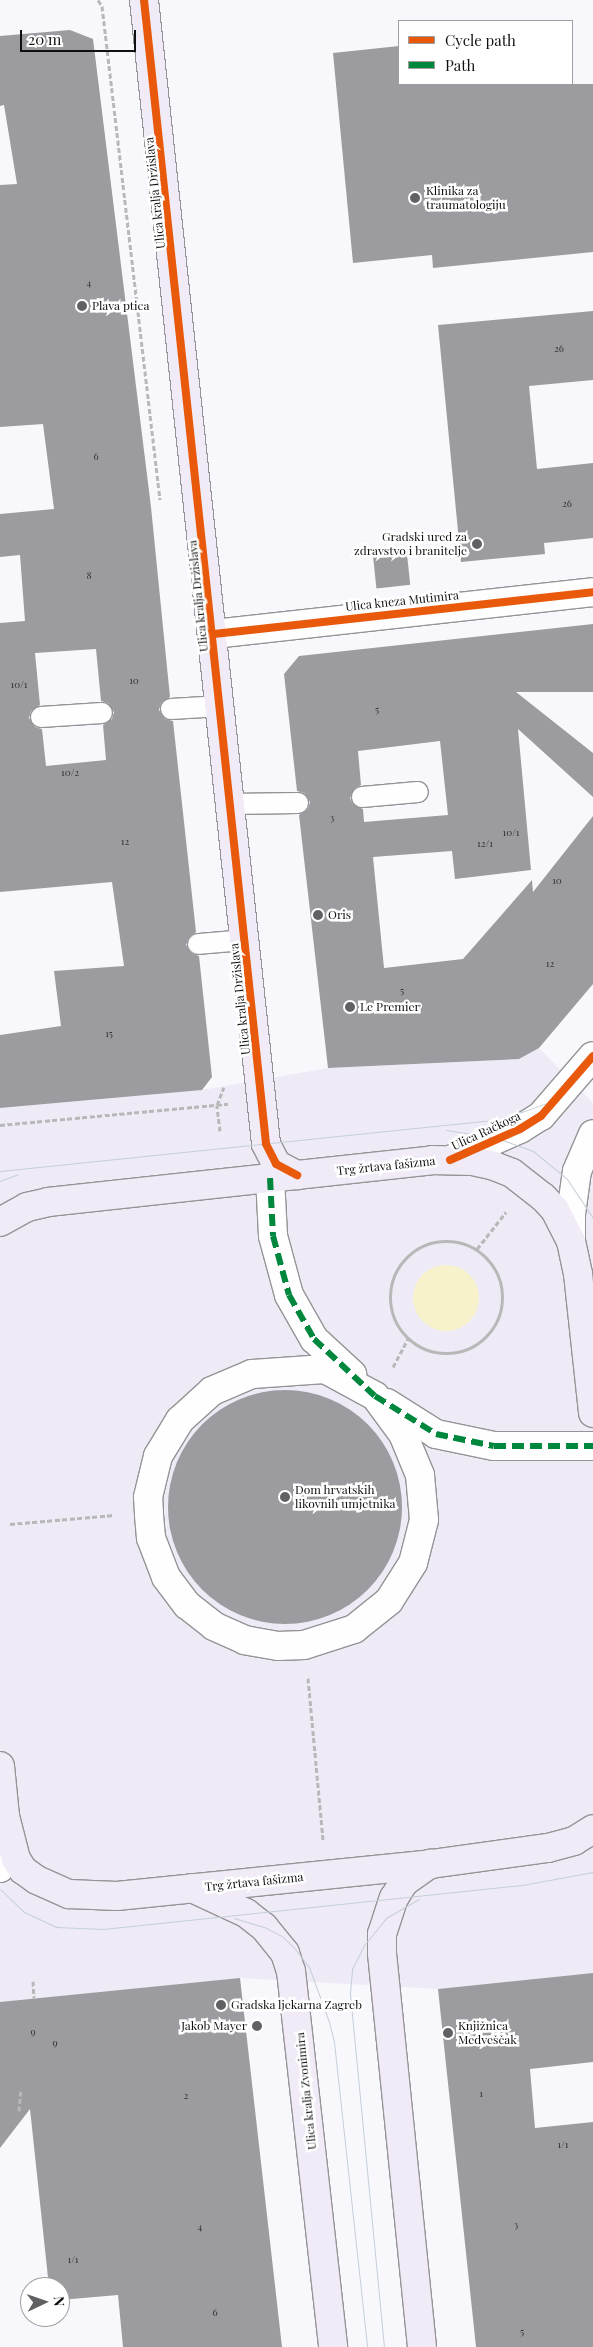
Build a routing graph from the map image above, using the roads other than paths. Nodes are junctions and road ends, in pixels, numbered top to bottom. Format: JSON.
{"nodes":[{"id":1,"x":144,"y":0,"type":"edge"},
{"id":2,"x":593,"y":592,"type":"edge"},
{"id":3,"x":214,"y":634,"type":"junction"},
{"id":4,"x":221,"y":706,"type":"junction"},
{"id":5,"x":171,"y":709,"type":"dead end"},
{"id":6,"x":102,"y":713,"type":"dead end"},
{"id":7,"x":41,"y":717,"type":"dead end"},
{"id":8,"x":418,"y":792,"type":"dead end"},
{"id":9,"x":362,"y":797,"type":"dead end"},
{"id":10,"x":298,"y":803,"type":"dead end"},
{"id":11,"x":231,"y":804,"type":"junction"},
{"id":12,"x":245,"y":940,"type":"junction"},
{"id":13,"x":198,"y":944,"type":"dead end"},
{"id":14,"x":593,"y":1056,"type":"edge"},
{"id":15,"x":593,"y":1134,"type":"edge"},
{"id":16,"x":450,"y":1160,"type":"junction"},
{"id":17,"x":297,"y":1175,"type":"junction"},
{"id":18,"x":270,"y":1178,"type":"junction"},
{"id":19,"x":0,"y":1222,"type":"edge"},
{"id":20,"x":571,"y":1241,"type":"junction"},
{"id":21,"x":375,"y":1396,"type":"junction"},
{"id":22,"x":593,"y":1413,"type":"edge"},
{"id":23,"x":593,"y":1446,"type":"edge"},
{"id":24,"x":0,"y":1766,"type":"edge"},
{"id":25,"x":593,"y":1829,"type":"edge"},
{"id":26,"x":6,"y":1858,"type":"edge"},
{"id":27,"x":431,"y":1864,"type":"junction"},
{"id":28,"x":192,"y":1888,"type":"junction"},
{"id":29,"x":333,"y":2347,"type":"edge"},
{"id":30,"x":422,"y":2347,"type":"edge"}],
"edges":[{"from":1,"to":3,"type":"main road","name":"Ulica kralja Držislava"},
{"from":2,"to":3,"type":"street","name":"Ulica kneza Mutimira"},
{"from":3,"to":4,"type":"main road","name":"Ulica kralja Držislava"},
{"from":4,"to":5,"type":"lane"},
{"from":4,"to":11,"type":"main road","name":"Ulica kralja Držislava"},
{"from":6,"to":7,"type":"lane"},
{"from":8,"to":9,"type":"lane"},
{"from":10,"to":11,"type":"lane"},
{"from":11,"to":12,"type":"main road","name":"Ulica kralja Držislava"},
{"from":12,"to":13,"type":"lane"},
{"from":12,"to":17,"type":"main road","name":"Ulica kralja Držislava"},
{"from":14,"to":16,"type":"street","name":"Ulica Račkoga"},
{"from":15,"to":20,"type":"street"},
{"from":16,"to":17,"type":"main road","name":"Trg žrtava fašizma"},
{"from":16,"to":20,"type":"main road","name":"Trg žrtava fašizma"},
{"from":17,"to":18,"type":"main road","name":"Trg žrtava fašizma"},
{"from":18,"to":19,"type":"main road","name":"Trg žrtava fašizma"},
{"from":18,"to":21,"type":"street"},
{"from":20,"to":22,"type":"main road","name":"Trg žrtava fašizma"},
{"from":21,"to":21,"type":"street"},
{"from":21,"to":23,"type":"street"},
{"from":24,"to":26,"type":"main road","name":"Trg žrtava fašizma"},
{"from":25,"to":27,"type":"main road","name":"Trg žrtava fašizma"},
{"from":26,"to":28,"type":"main road","name":"Trg žrtava fašizma"},
{"from":27,"to":28,"type":"main road","name":"Trg žrtava fašizma"},
{"from":27,"to":30,"type":"main road"},
{"from":28,"to":29,"type":"main road","name":"Ulica kralja Zvonimira"}]}
